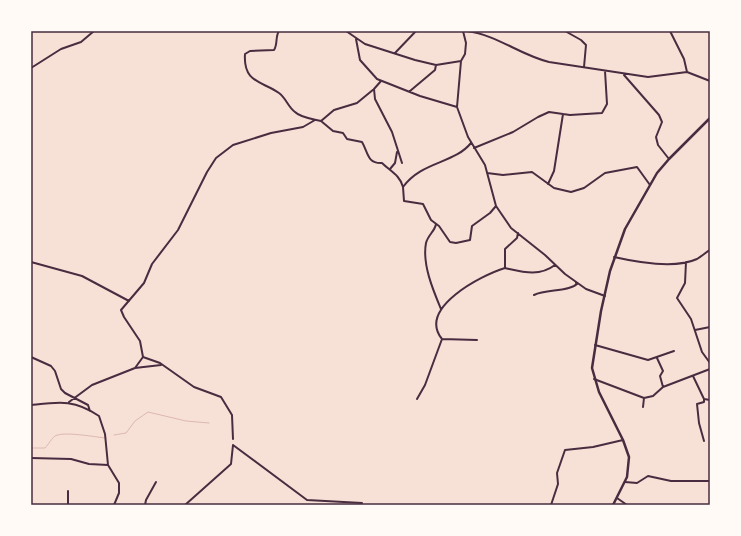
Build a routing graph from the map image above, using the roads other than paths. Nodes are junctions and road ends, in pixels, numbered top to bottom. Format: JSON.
{"nodes":[{"id":1,"x":94,"y":31,"type":"edge"},
{"id":2,"x":279,"y":31,"type":"edge"},
{"id":3,"x":346,"y":31,"type":"edge"},
{"id":4,"x":416,"y":31,"type":"edge"},
{"id":5,"x":463,"y":31,"type":"edge"},
{"id":6,"x":467,"y":31,"type":"edge"},
{"id":7,"x":565,"y":31,"type":"edge"},
{"id":8,"x":670,"y":31,"type":"edge"},
{"id":9,"x":356,"y":39,"type":"junction"},
{"id":10,"x":395,"y":53,"type":"junction"},
{"id":11,"x":461,"y":61,"type":"junction"},
{"id":12,"x":436,"y":65,"type":"junction"},
{"id":13,"x":584,"y":67,"type":"junction"},
{"id":14,"x":31,"y":68,"type":"edge"},
{"id":15,"x":605,"y":71,"type":"junction"},
{"id":16,"x":687,"y":72,"type":"junction"},
{"id":17,"x":623,"y":74,"type":"junction"},
{"id":18,"x":381,"y":81,"type":"junction"},
{"id":19,"x":710,"y":81,"type":"edge"},
{"id":20,"x":374,"y":90,"type":"junction"},
{"id":21,"x":410,"y":91,"type":"junction"},
{"id":22,"x":457,"y":107,"type":"junction"},
{"id":23,"x":563,"y":114,"type":"junction"},
{"id":24,"x":710,"y":118,"type":"edge"},
{"id":25,"x":315,"y":120,"type":"junction"},
{"id":26,"x":321,"y":121,"type":"junction"},
{"id":27,"x":471,"y":143,"type":"junction"},
{"id":28,"x":474,"y":148,"type":"junction"},
{"id":29,"x":397,"y":151,"type":"junction"},
{"id":30,"x":669,"y":159,"type":"junction"},
{"id":31,"x":402,"y":163,"type":"dead end"},
{"id":32,"x":390,"y":169,"type":"junction"},
{"id":33,"x":487,"y":173,"type":"junction"},
{"id":34,"x":548,"y":184,"type":"junction"},
{"id":35,"x":650,"y":185,"type":"junction"},
{"id":36,"x":403,"y":187,"type":"junction"},
{"id":37,"x":496,"y":206,"type":"junction"},
{"id":38,"x":436,"y":224,"type":"junction"},
{"id":39,"x":518,"y":233,"type":"junction"},
{"id":40,"x":710,"y":250,"type":"edge"},
{"id":41,"x":614,"y":258,"type":"junction"},
{"id":42,"x":31,"y":262,"type":"edge"},
{"id":43,"x":686,"y":262,"type":"junction"},
{"id":44,"x":555,"y":265,"type":"junction"},
{"id":45,"x":505,"y":268,"type":"junction"},
{"id":46,"x":575,"y":282,"type":"junction"},
{"id":47,"x":534,"y":295,"type":"dead end"},
{"id":48,"x":605,"y":296,"type":"junction"},
{"id":49,"x":130,"y":301,"type":"junction"},
{"id":50,"x":441,"y":309,"type":"junction"},
{"id":51,"x":710,"y":327,"type":"edge"},
{"id":52,"x":695,"y":330,"type":"junction"},
{"id":53,"x":442,"y":339,"type":"junction"},
{"id":54,"x":478,"y":340,"type":"dead end"},
{"id":55,"x":595,"y":345,"type":"junction"},
{"id":56,"x":674,"y":351,"type":"dead end"},
{"id":57,"x":31,"y":357,"type":"edge"},
{"id":58,"x":143,"y":357,"type":"junction"},
{"id":59,"x":657,"y":358,"type":"junction"},
{"id":60,"x":710,"y":363,"type":"edge"},
{"id":61,"x":162,"y":365,"type":"junction"},
{"id":62,"x":135,"y":368,"type":"junction"},
{"id":63,"x":710,"y":369,"type":"edge"},
{"id":64,"x":693,"y":376,"type":"junction"},
{"id":65,"x":594,"y":379,"type":"junction"},
{"id":66,"x":664,"y":387,"type":"junction"},
{"id":67,"x":76,"y":398,"type":"junction"},
{"id":68,"x":644,"y":398,"type":"junction"},
{"id":69,"x":417,"y":399,"type":"dead end"},
{"id":70,"x":704,"y":400,"type":"junction"},
{"id":71,"x":710,"y":400,"type":"edge"},
{"id":72,"x":68,"y":402,"type":"junction"},
{"id":73,"x":31,"y":405,"type":"edge"},
{"id":74,"x":643,"y":407,"type":"dead end"},
{"id":75,"x":90,"y":411,"type":"junction"},
{"id":76,"x":233,"y":439,"type":"dead end"},
{"id":77,"x":623,"y":440,"type":"junction"},
{"id":78,"x":704,"y":441,"type":"dead end"},
{"id":79,"x":31,"y":458,"type":"edge"},
{"id":80,"x":108,"y":465,"type":"junction"},
{"id":81,"x":710,"y":481,"type":"edge"},
{"id":82,"x":156,"y":482,"type":"dead end"},
{"id":83,"x":625,"y":482,"type":"junction"},
{"id":84,"x":68,"y":491,"type":"dead end"},
{"id":85,"x":617,"y":498,"type":"junction"},
{"id":86,"x":362,"y":503,"type":"dead end"},
{"id":87,"x":68,"y":505,"type":"edge"},
{"id":88,"x":114,"y":505,"type":"edge"},
{"id":89,"x":145,"y":505,"type":"edge"},
{"id":90,"x":184,"y":505,"type":"edge"},
{"id":91,"x":551,"y":505,"type":"edge"},
{"id":92,"x":613,"y":505,"type":"edge"},
{"id":93,"x":627,"y":505,"type":"edge"}],
"edges":[{"from":1,"to":14,"type":"street"},
{"from":2,"to":25,"type":"street"},
{"from":3,"to":9,"type":"street"},
{"from":4,"to":10,"type":"street"},
{"from":5,"to":11,"type":"street"},
{"from":6,"to":13,"type":"street"},
{"from":7,"to":13,"type":"street"},
{"from":8,"to":16,"type":"street"},
{"from":9,"to":10,"type":"street"},
{"from":9,"to":18,"type":"street"},
{"from":10,"to":12,"type":"street"},
{"from":11,"to":12,"type":"street"},
{"from":11,"to":22,"type":"street"},
{"from":12,"to":21,"type":"street"},
{"from":13,"to":15,"type":"street"},
{"from":15,"to":17,"type":"street"},
{"from":15,"to":23,"type":"street"},
{"from":16,"to":17,"type":"street"},
{"from":16,"to":19,"type":"street"},
{"from":17,"to":30,"type":"street"},
{"from":18,"to":20,"type":"street"},
{"from":18,"to":21,"type":"street"},
{"from":20,"to":26,"type":"street"},
{"from":20,"to":29,"type":"street"},
{"from":21,"to":22,"type":"street"},
{"from":22,"to":27,"type":"street"},
{"from":23,"to":28,"type":"street"},
{"from":23,"to":34,"type":"street"},
{"from":24,"to":30,"type":"main road"},
{"from":25,"to":26,"type":"street"},
{"from":25,"to":49,"type":"street"},
{"from":26,"to":32,"type":"street"},
{"from":27,"to":28,"type":"street"},
{"from":27,"to":36,"type":"street"},
{"from":28,"to":33,"type":"street"},
{"from":29,"to":31,"type":"street"},
{"from":29,"to":32,"type":"street"},
{"from":30,"to":35,"type":"main road"},
{"from":32,"to":36,"type":"street"},
{"from":33,"to":34,"type":"street"},
{"from":33,"to":37,"type":"street"},
{"from":34,"to":35,"type":"street"},
{"from":35,"to":41,"type":"main road"},
{"from":36,"to":38,"type":"street"},
{"from":37,"to":38,"type":"street"},
{"from":37,"to":39,"type":"street"},
{"from":38,"to":50,"type":"street"},
{"from":39,"to":44,"type":"street"},
{"from":39,"to":45,"type":"street"},
{"from":40,"to":43,"type":"street"},
{"from":41,"to":43,"type":"street"},
{"from":41,"to":48,"type":"main road"},
{"from":42,"to":49,"type":"street"},
{"from":43,"to":52,"type":"street"},
{"from":44,"to":45,"type":"street"},
{"from":44,"to":46,"type":"street"},
{"from":45,"to":50,"type":"street"},
{"from":46,"to":47,"type":"street"},
{"from":46,"to":48,"type":"street"},
{"from":48,"to":55,"type":"main road"},
{"from":49,"to":58,"type":"street"},
{"from":50,"to":53,"type":"street"},
{"from":51,"to":52,"type":"street"},
{"from":52,"to":60,"type":"street"},
{"from":53,"to":54,"type":"street"},
{"from":53,"to":69,"type":"street"},
{"from":55,"to":59,"type":"street"},
{"from":55,"to":65,"type":"main road"},
{"from":56,"to":59,"type":"street"},
{"from":57,"to":67,"type":"street"},
{"from":58,"to":61,"type":"street"},
{"from":58,"to":62,"type":"street"},
{"from":59,"to":66,"type":"street"},
{"from":61,"to":62,"type":"street"},
{"from":61,"to":76,"type":"street"},
{"from":62,"to":67,"type":"street"},
{"from":63,"to":64,"type":"street"},
{"from":64,"to":66,"type":"street"},
{"from":64,"to":70,"type":"street"},
{"from":65,"to":68,"type":"street"},
{"from":65,"to":77,"type":"main road"},
{"from":66,"to":68,"type":"street"},
{"from":67,"to":72,"type":"street"},
{"from":67,"to":75,"type":"street"},
{"from":68,"to":74,"type":"street"},
{"from":70,"to":71,"type":"street"},
{"from":70,"to":78,"type":"street"},
{"from":72,"to":73,"type":"street"},
{"from":72,"to":75,"type":"street"},
{"from":75,"to":80,"type":"street"},
{"from":77,"to":83,"type":"main road"},
{"from":77,"to":91,"type":"street"},
{"from":79,"to":80,"type":"street"},
{"from":80,"to":88,"type":"street"},
{"from":81,"to":83,"type":"street"},
{"from":82,"to":89,"type":"street"},
{"from":83,"to":85,"type":"main road"},
{"from":84,"to":87,"type":"street"},
{"from":85,"to":92,"type":"main road"},
{"from":85,"to":93,"type":"street"},
{"from":86,"to":90,"type":"street"}]}
